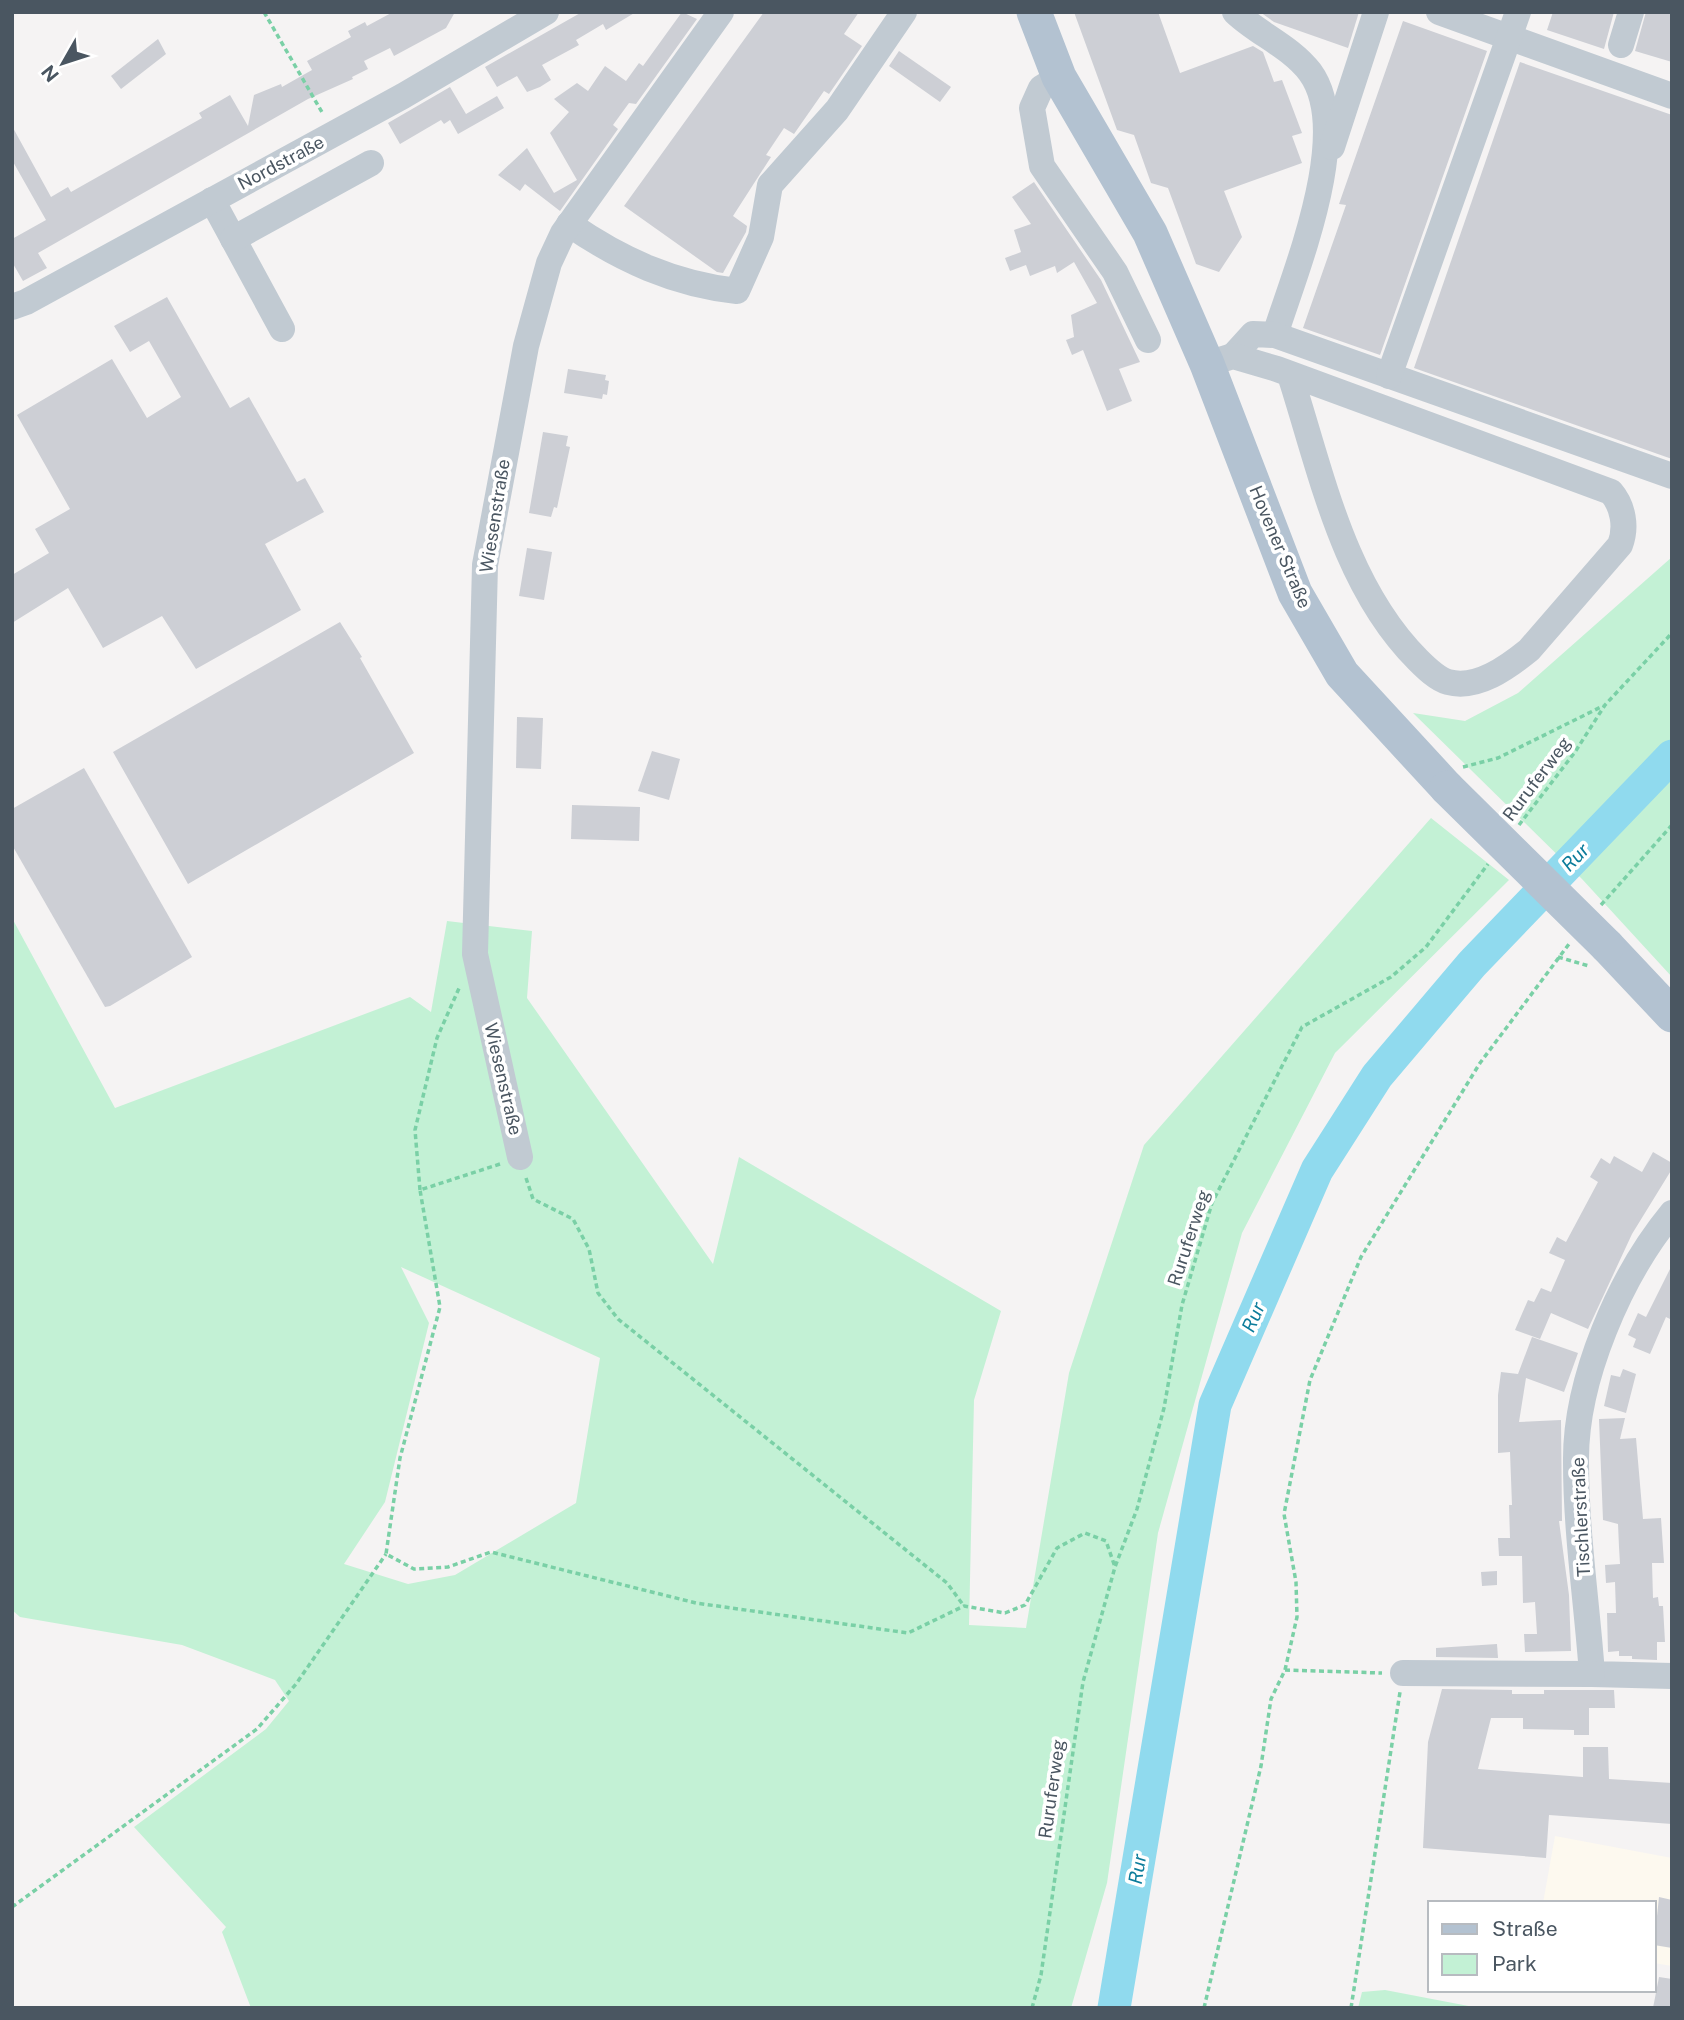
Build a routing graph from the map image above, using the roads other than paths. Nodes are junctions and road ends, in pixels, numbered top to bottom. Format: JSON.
{"nodes":[{"id":1,"x":546,"y":12,"type":"edge"},
{"id":2,"x":721,"y":12,"type":"edge"},
{"id":3,"x":904,"y":12,"type":"edge"},
{"id":4,"x":1034,"y":12,"type":"edge"},
{"id":5,"x":1235,"y":12,"type":"edge"},
{"id":6,"x":1376,"y":12,"type":"edge"},
{"id":7,"x":1439,"y":12,"type":"edge"},
{"id":8,"x":1518,"y":12,"type":"edge"},
{"id":9,"x":1631,"y":12,"type":"edge"},
{"id":10,"x":1509,"y":37,"type":"junction"},
{"id":11,"x":1621,"y":46,"type":"dead end"},
{"id":12,"x":1059,"y":77,"type":"junction"},
{"id":13,"x":1672,"y":96,"type":"edge"},
{"id":14,"x":371,"y":163,"type":"dead end"},
{"id":15,"x":1325,"y":164,"type":"junction"},
{"id":16,"x":212,"y":200,"type":"junction"},
{"id":17,"x":569,"y":224,"type":"junction"},
{"id":18,"x":233,"y":239,"type":"junction"},
{"id":19,"x":12,"y":307,"type":"edge"},
{"id":20,"x":282,"y":329,"type":"dead end"},
{"id":21,"x":1275,"y":335,"type":"junction"},
{"id":22,"x":1148,"y":340,"type":"dead end"},
{"id":23,"x":1220,"y":360,"type":"junction"},
{"id":24,"x":1290,"y":374,"type":"junction"},
{"id":25,"x":1389,"y":376,"type":"junction"},
{"id":26,"x":1672,"y":476,"type":"edge"},
{"id":27,"x":1672,"y":1015,"type":"edge"},
{"id":28,"x":524,"y":1169,"type":"road end"},
{"id":29,"x":1672,"y":1213,"type":"edge"},
{"id":30,"x":1403,"y":1673,"type":"road end"},
{"id":31,"x":1592,"y":1674,"type":"junction"},
{"id":32,"x":1672,"y":1676,"type":"edge"}],
"edges":[{"from":1,"to":16,"type":"street","name":"Nordstraße"},
{"from":2,"to":17,"type":"street","name":"Wiesenstraße"},
{"from":3,"to":17,"type":"street"},
{"from":4,"to":12,"type":"main road","name":"Hovener Straße"},
{"from":5,"to":15,"type":"street"},
{"from":6,"to":15,"type":"street"},
{"from":7,"to":10,"type":"street"},
{"from":8,"to":10,"type":"street"},
{"from":9,"to":11,"type":"street"},
{"from":10,"to":13,"type":"street"},
{"from":10,"to":25,"type":"street"},
{"from":12,"to":22,"type":"street"},
{"from":12,"to":23,"type":"main road","name":"Hovener Straße"},
{"from":14,"to":18,"type":"street"},
{"from":15,"to":21,"type":"street"},
{"from":16,"to":18,"type":"street"},
{"from":16,"to":19,"type":"street","name":"Nordstraße"},
{"from":17,"to":28,"type":"street","name":"Wiesenstraße"},
{"from":18,"to":20,"type":"street"},
{"from":21,"to":23,"type":"street"},
{"from":21,"to":25,"type":"street"},
{"from":23,"to":24,"type":"street"},
{"from":23,"to":27,"type":"main road","name":"Hovener Straße","bridge":true},
{"from":24,"to":24,"type":"street"},
{"from":25,"to":26,"type":"street"},
{"from":29,"to":31,"type":"street","name":"Tischlerstraße"},
{"from":30,"to":31,"type":"street"},
{"from":31,"to":32,"type":"street"}]}
